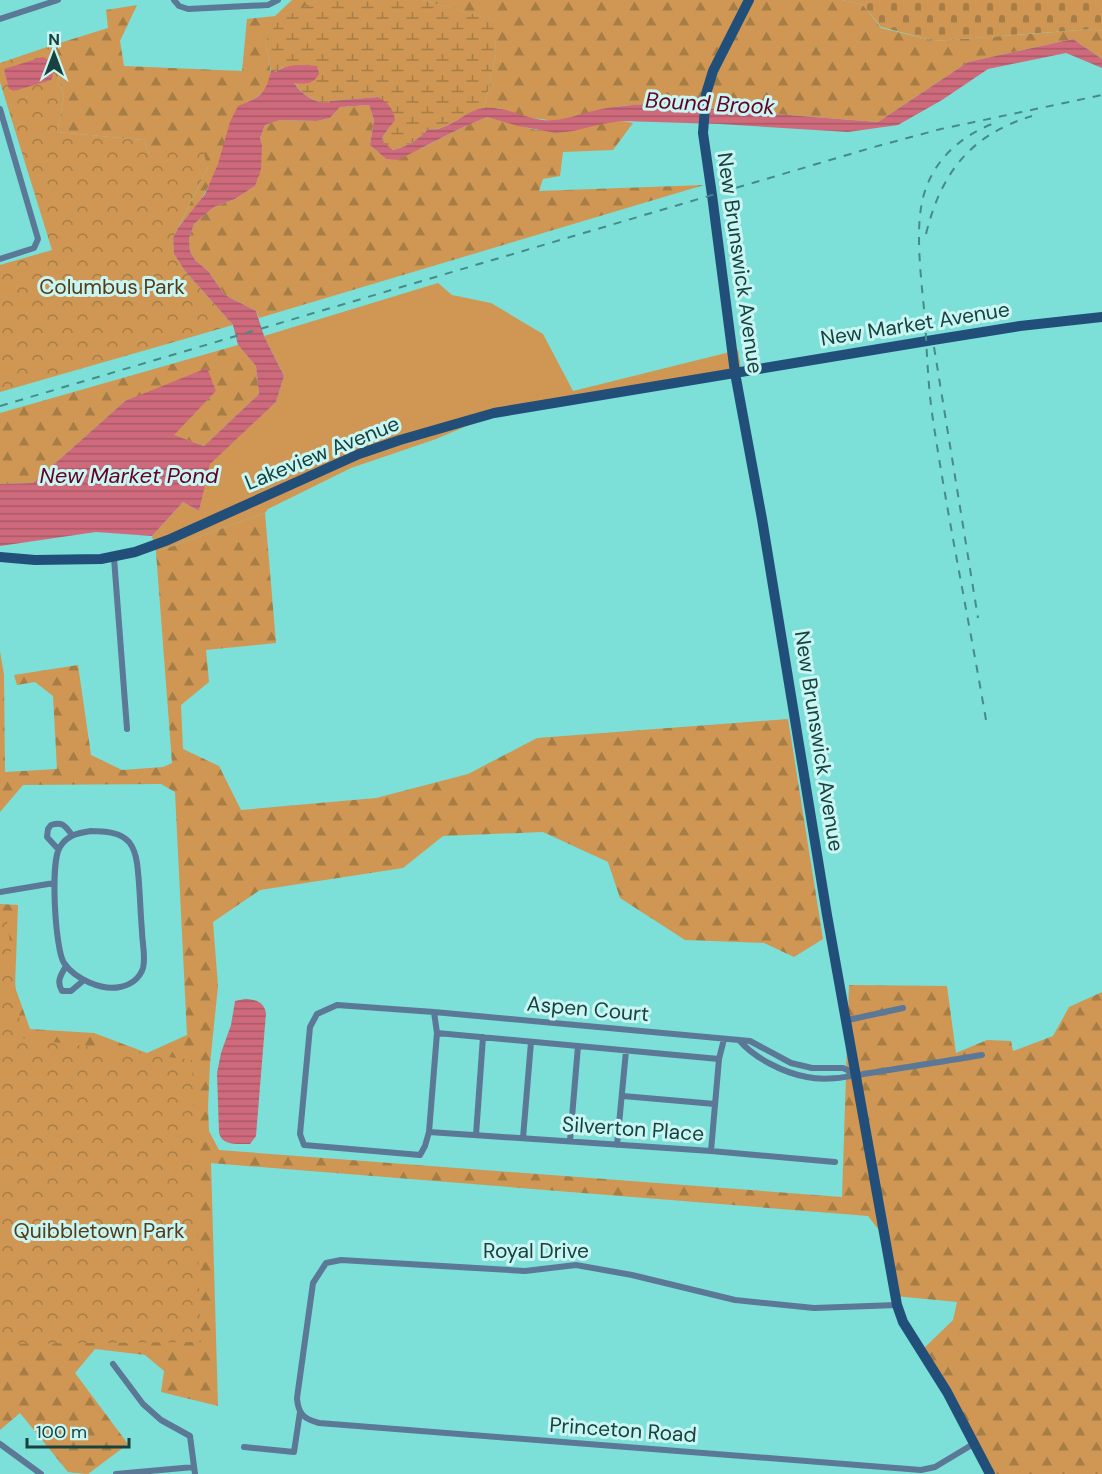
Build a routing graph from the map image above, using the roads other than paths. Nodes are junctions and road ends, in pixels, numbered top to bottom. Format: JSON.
{"nodes":[{"id":1,"x":58,"y":0,"type":"edge"},
{"id":2,"x":174,"y":0,"type":"edge"},
{"id":3,"x":278,"y":0,"type":"edge"},
{"id":4,"x":749,"y":0,"type":"edge"},
{"id":5,"x":0,"y":19,"type":"edge"},
{"id":6,"x":0,"y":109,"type":"edge"},
{"id":7,"x":0,"y":259,"type":"edge"},
{"id":8,"x":1102,"y":317,"type":"edge"},
{"id":9,"x":735,"y":373,"type":"junction"},
{"id":10,"x":0,"y":557,"type":"edge"},
{"id":11,"x":114,"y":558,"type":"junction"},
{"id":12,"x":127,"y":729,"type":"dead end"},
{"id":13,"x":72,"y":836,"type":"junction"},
{"id":14,"x":58,"y":849,"type":"junction"},
{"id":15,"x":54,"y":883,"type":"junction"},
{"id":16,"x":0,"y":892,"type":"edge"},
{"id":17,"x":66,"y":966,"type":"junction"},
{"id":18,"x":84,"y":980,"type":"junction"},
{"id":19,"x":903,"y":1008,"type":"dead end"},
{"id":20,"x":434,"y":1012,"type":"junction"},
{"id":21,"x":848,"y":1020,"type":"junction"},
{"id":22,"x":437,"y":1033,"type":"junction"},
{"id":23,"x":483,"y":1037,"type":"junction"},
{"id":24,"x":724,"y":1039,"type":"junction"},
{"id":25,"x":739,"y":1040,"type":"junction"},
{"id":26,"x":531,"y":1042,"type":"junction"},
{"id":27,"x":578,"y":1046,"type":"junction"},
{"id":28,"x":626,"y":1050,"type":"junction"},
{"id":29,"x":982,"y":1055,"type":"dead end"},
{"id":30,"x":719,"y":1059,"type":"junction"},
{"id":31,"x":856,"y":1075,"type":"junction"},
{"id":32,"x":623,"y":1096,"type":"junction"},
{"id":33,"x":715,"y":1104,"type":"junction"},
{"id":34,"x":429,"y":1132,"type":"junction"},
{"id":35,"x":476,"y":1135,"type":"junction"},
{"id":36,"x":523,"y":1138,"type":"junction"},
{"id":37,"x":570,"y":1141,"type":"junction"},
{"id":38,"x":617,"y":1145,"type":"junction"},
{"id":39,"x":711,"y":1151,"type":"junction"},
{"id":40,"x":835,"y":1162,"type":"dead end"},
{"id":41,"x":897,"y":1305,"type":"junction"},
{"id":42,"x":112,"y":1364,"type":"dead end"},
{"id":43,"x":300,"y":1411,"type":"junction"},
{"id":44,"x":975,"y":1443,"type":"junction"},
{"id":45,"x":0,"y":1444,"type":"edge"},
{"id":46,"x":244,"y":1447,"type":"dead end"},
{"id":47,"x":194,"y":1470,"type":"edge"},
{"id":48,"x":41,"y":1474,"type":"edge"},
{"id":49,"x":116,"y":1474,"type":"edge"},
{"id":50,"x":990,"y":1474,"type":"edge"}],
"edges":[{"from":1,"to":5,"type":"street"},
{"from":2,"to":3,"type":"street"},
{"from":4,"to":9,"type":"street","name":"New Brunswick Avenue"},
{"from":6,"to":7,"type":"street"},
{"from":8,"to":9,"type":"street","name":"New Market Avenue"},
{"from":9,"to":11,"type":"street","name":"Lakeview Avenue"},
{"from":9,"to":21,"type":"street","name":"New Brunswick Avenue"},
{"from":10,"to":11,"type":"street","name":"Lakeview Avenue"},
{"from":11,"to":12,"type":"street"},
{"from":13,"to":14,"type":"street"},
{"from":13,"to":14,"type":"street"},
{"from":13,"to":18,"type":"street"},
{"from":14,"to":15,"type":"street"},
{"from":15,"to":16,"type":"street"},
{"from":15,"to":17,"type":"street"},
{"from":17,"to":18,"type":"street"},
{"from":17,"to":18,"type":"street"},
{"from":19,"to":21,"type":"street"},
{"from":20,"to":22,"type":"street","name":"Aspen Court"},
{"from":20,"to":24,"type":"street","name":"Aspen Court"},
{"from":20,"to":34,"type":"street","name":"Aspen Court"},
{"from":21,"to":31,"type":"street","name":"New Brunswick Avenue"},
{"from":22,"to":23,"type":"street"},
{"from":22,"to":34,"type":"street","name":"Aspen Court"},
{"from":23,"to":26,"type":"street"},
{"from":23,"to":35,"type":"street"},
{"from":24,"to":25,"type":"street","name":"Aspen Court"},
{"from":24,"to":30,"type":"street"},
{"from":25,"to":31,"type":"street","name":"Aspen Court"},
{"from":25,"to":31,"type":"street"},
{"from":26,"to":27,"type":"street"},
{"from":26,"to":36,"type":"street"},
{"from":27,"to":28,"type":"street"},
{"from":27,"to":37,"type":"street"},
{"from":28,"to":30,"type":"street"},
{"from":28,"to":32,"type":"street"},
{"from":29,"to":31,"type":"street"},
{"from":30,"to":33,"type":"street"},
{"from":31,"to":41,"type":"street","name":"New Brunswick Avenue"},
{"from":32,"to":33,"type":"street"},
{"from":32,"to":38,"type":"street"},
{"from":33,"to":39,"type":"street"},
{"from":34,"to":35,"type":"street","name":"Silverton Place"},
{"from":35,"to":36,"type":"street","name":"Silverton Place"},
{"from":36,"to":37,"type":"street","name":"Silverton Place"},
{"from":37,"to":38,"type":"street","name":"Silverton Place"},
{"from":38,"to":39,"type":"street","name":"Silverton Place"},
{"from":39,"to":40,"type":"street","name":"Silverton Place"},
{"from":41,"to":43,"type":"street","name":"Royal Drive"},
{"from":41,"to":44,"type":"street","name":"New Brunswick Avenue"},
{"from":42,"to":47,"type":"street"},
{"from":43,"to":44,"type":"street","name":"Princeton Road"},
{"from":43,"to":46,"type":"street"},
{"from":44,"to":50,"type":"street","name":"New Brunswick Avenue"},
{"from":45,"to":48,"type":"street"},
{"from":47,"to":49,"type":"street"}]}
